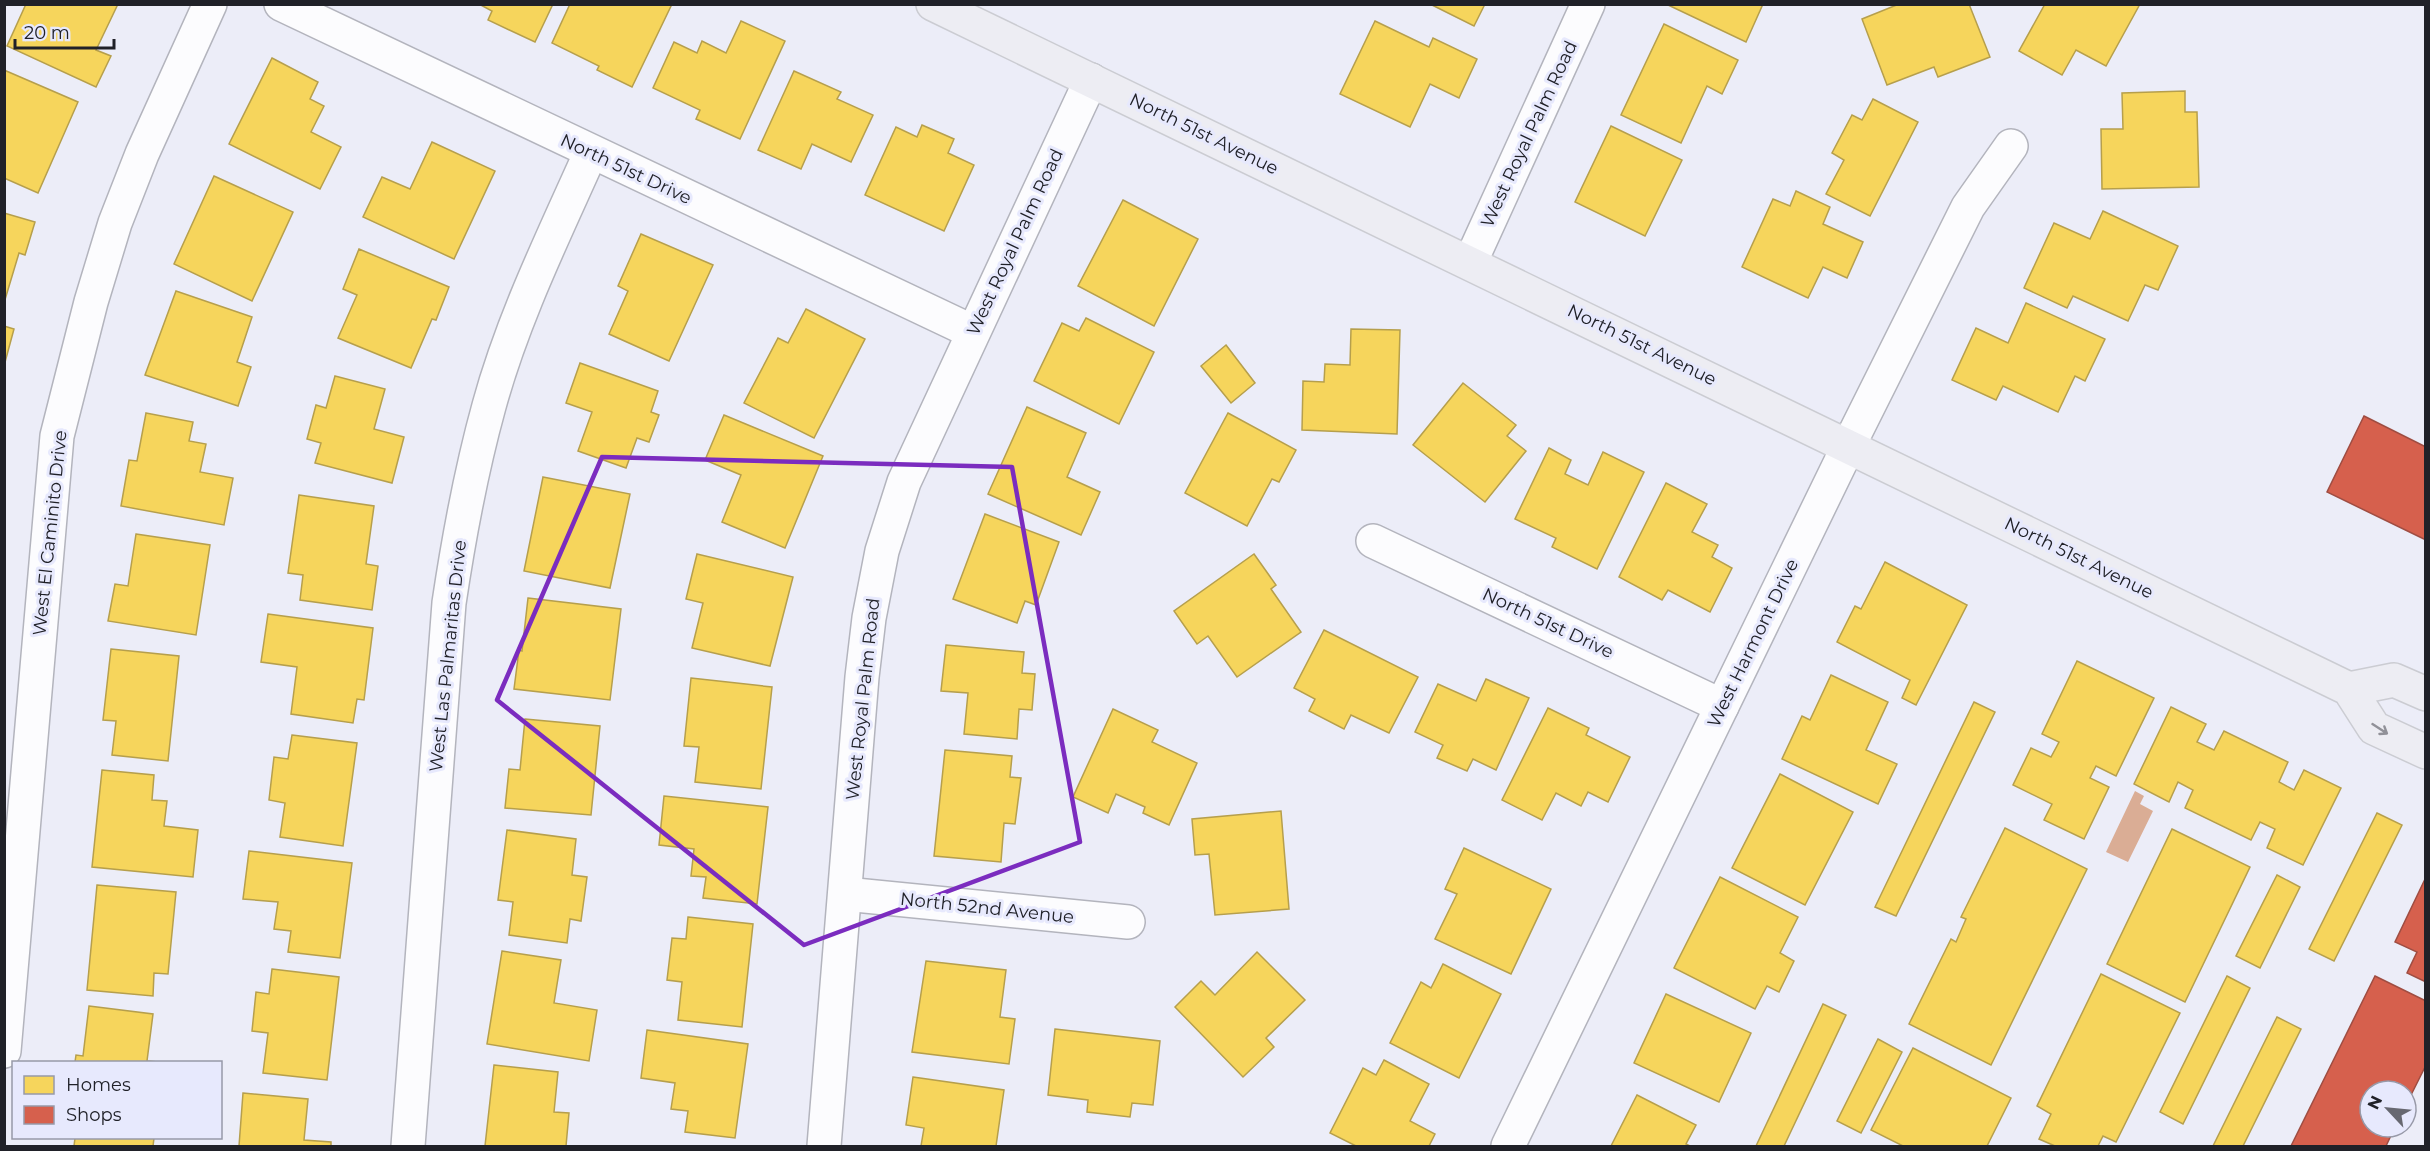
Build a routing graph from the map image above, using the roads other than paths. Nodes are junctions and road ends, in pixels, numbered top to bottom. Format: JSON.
{"nodes":[{"id":1,"x":210,"y":4,"type":"edge"},
{"id":2,"x":281,"y":4,"type":"edge"},
{"id":3,"x":933,"y":4,"type":"edge"},
{"id":4,"x":1588,"y":4,"type":"edge"},
{"id":5,"x":1091,"y":80,"type":"junction"},
{"id":6,"x":2011,"y":146,"type":"dead end"},
{"id":7,"x":591,"y":152,"type":"junction"},
{"id":8,"x":1470,"y":263,"type":"junction"},
{"id":9,"x":973,"y":332,"type":"junction"},
{"id":10,"x":1849,"y":445,"type":"junction"},
{"id":11,"x":1373,"y":541,"type":"dead end"},
{"id":12,"x":2349,"y":688,"type":"junction"},
{"id":13,"x":2426,"y":694,"type":"edge"},
{"id":14,"x":1722,"y":706,"type":"junction"},
{"id":15,"x":2426,"y":752,"type":"edge"},
{"id":16,"x":845,"y":894,"type":"junction"},
{"id":17,"x":1128,"y":922,"type":"dead end"},
{"id":18,"x":4,"y":1051,"type":"edge"},
{"id":19,"x":408,"y":1146,"type":"edge"},
{"id":20,"x":824,"y":1146,"type":"edge"},
{"id":21,"x":1508,"y":1146,"type":"edge"}],
"edges":[{"from":1,"to":18,"type":"street","name":"West El Caminito Drive"},
{"from":2,"to":7,"type":"street","name":"North 51st Drive"},
{"from":3,"to":5,"type":"main road","name":"North 51st Avenue"},
{"from":4,"to":8,"type":"street","name":"West Royal Palm Road"},
{"from":5,"to":8,"type":"main road","name":"North 51st Avenue"},
{"from":5,"to":9,"type":"street","name":"West Royal Palm Road"},
{"from":6,"to":10,"type":"street","name":"West Harmont Drive"},
{"from":7,"to":9,"type":"street","name":"North 51st Drive"},
{"from":7,"to":19,"type":"street","name":"West Las Palmaritas Drive"},
{"from":8,"to":10,"type":"main road","name":"North 51st Avenue"},
{"from":9,"to":16,"type":"street","name":"West Royal Palm Road"},
{"from":10,"to":12,"type":"main road","name":"North 51st Avenue"},
{"from":10,"to":14,"type":"street","name":"West Harmont Drive"},
{"from":11,"to":14,"type":"street","name":"North 51st Drive"},
{"from":12,"to":13,"type":"main road"},
{"from":12,"to":15,"type":"main road","one_way":true},
{"from":14,"to":21,"type":"street","name":"West Harmont Drive"},
{"from":16,"to":17,"type":"street","name":"North 52nd Avenue"},
{"from":16,"to":20,"type":"street","name":"West Royal Palm Road"}]}
